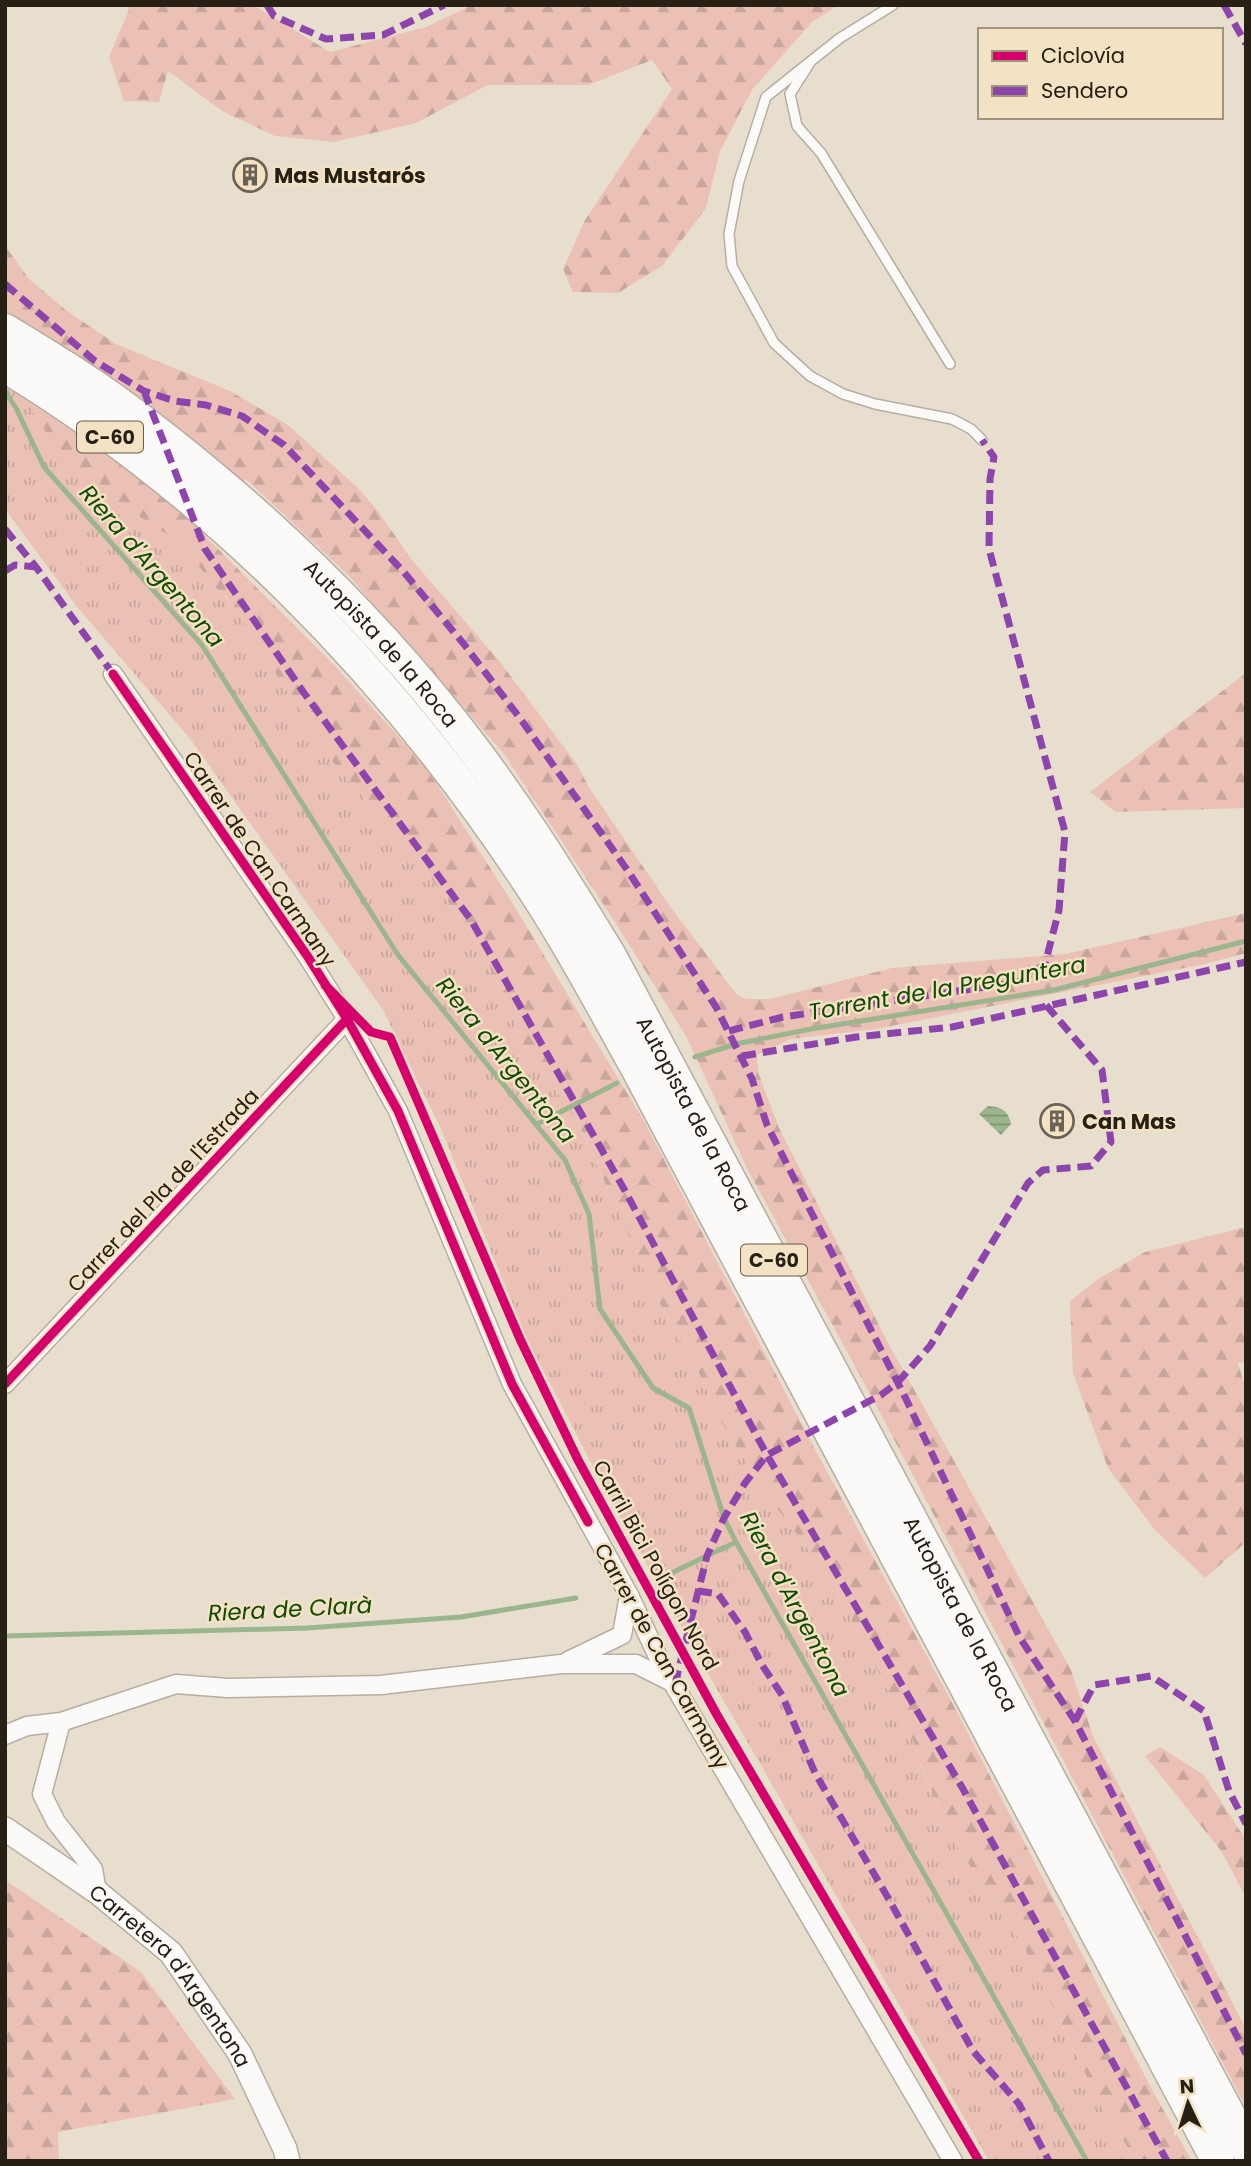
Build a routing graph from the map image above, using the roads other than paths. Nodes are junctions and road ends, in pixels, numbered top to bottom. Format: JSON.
{"nodes":[{"id":1,"x":893,"y":5,"type":"edge"},
{"id":2,"x":811,"y":61,"type":"junction"},
{"id":3,"x":5,"y":330,"type":"edge"},
{"id":4,"x":950,"y":364,"type":"dead end"},
{"id":5,"x":5,"y":366,"type":"edge"},
{"id":6,"x":982,"y":440,"type":"dead end"},
{"id":7,"x":113,"y":674,"type":"dead end"},
{"id":8,"x":347,"y":1019,"type":"junction"},
{"id":9,"x":5,"y":1384,"type":"edge"},
{"id":10,"x":629,"y":1595,"type":"junction"},
{"id":11,"x":561,"y":1664,"type":"junction"},
{"id":12,"x":675,"y":1684,"type":"junction"},
{"id":13,"x":61,"y":1722,"type":"junction"},
{"id":14,"x":5,"y":1735,"type":"edge"},
{"id":15,"x":5,"y":1829,"type":"edge"},
{"id":16,"x":97,"y":1892,"type":"junction"},
{"id":17,"x":1246,"y":2147,"type":"edge"},
{"id":18,"x":288,"y":2161,"type":"edge"},
{"id":19,"x":953,"y":2161,"type":"edge"},
{"id":20,"x":1218,"y":2161,"type":"edge"}],
"edges":[{"from":1,"to":2,"type":"lane"},
{"from":2,"to":4,"type":"lane"},
{"from":2,"to":6,"type":"lane"},
{"from":3,"to":17,"type":"highway","name":"Autopista de la Roca","number":"C-60"},
{"from":5,"to":20,"type":"highway","name":"Autopista de la Roca","number":"C-60"},
{"from":7,"to":8,"type":"street","name":"Carrer de Can Carmany"},
{"from":8,"to":9,"type":"street","name":"Carrer del Pla de l'Estrada"},
{"from":8,"to":10,"type":"street","name":"Carrer de Can Carmany"},
{"from":10,"to":11,"type":"street"},
{"from":10,"to":12,"type":"street","name":"Carrer de Can Carmany"},
{"from":11,"to":12,"type":"street"},
{"from":11,"to":13,"type":"street"},
{"from":12,"to":19,"type":"street","name":"Carrer de Can Carmany"},
{"from":13,"to":14,"type":"street"},
{"from":13,"to":16,"type":"street"},
{"from":15,"to":16,"type":"street","name":"Carretera d'Argentona"},
{"from":16,"to":18,"type":"street","name":"Carretera d'Argentona"}]}
